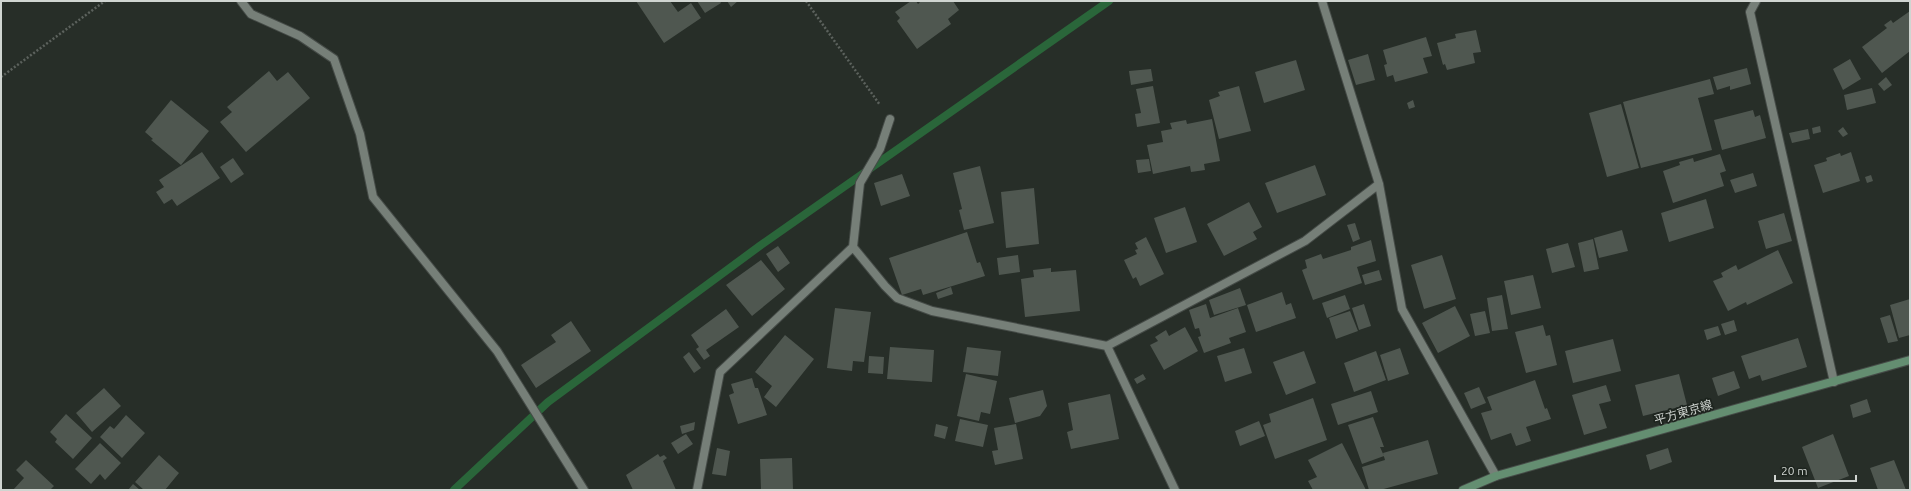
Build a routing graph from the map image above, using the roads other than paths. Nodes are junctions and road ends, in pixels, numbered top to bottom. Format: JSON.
{"nodes":[{"id":1,"x":241,"y":1,"type":"edge"},
{"id":2,"x":1322,"y":1,"type":"edge"},
{"id":3,"x":1756,"y":1,"type":"edge"},
{"id":4,"x":890,"y":119,"type":"road end"},
{"id":5,"x":1379,"y":184,"type":"junction"},
{"id":6,"x":853,"y":247,"type":"junction"},
{"id":7,"x":1107,"y":346,"type":"junction"},
{"id":8,"x":1910,"y":360,"type":"edge"},
{"id":9,"x":1834,"y":382,"type":"junction"},
{"id":10,"x":1496,"y":476,"type":"junction"},
{"id":11,"x":584,"y":490,"type":"edge"},
{"id":12,"x":697,"y":490,"type":"edge"},
{"id":13,"x":1175,"y":490,"type":"edge"},
{"id":14,"x":1463,"y":490,"type":"edge"}],
"edges":[{"from":1,"to":11,"type":"street"},
{"from":2,"to":5,"type":"street"},
{"from":3,"to":9,"type":"street"},
{"from":4,"to":6,"type":"street"},
{"from":5,"to":7,"type":"street"},
{"from":5,"to":10,"type":"street"},
{"from":6,"to":7,"type":"street"},
{"from":6,"to":12,"type":"street"},
{"from":7,"to":13,"type":"street"},
{"from":8,"to":9,"type":"main road","name":"平方東京線"},
{"from":9,"to":10,"type":"main road","name":"平方東京線"},
{"from":10,"to":14,"type":"main road","name":"平方東京線"}]}
